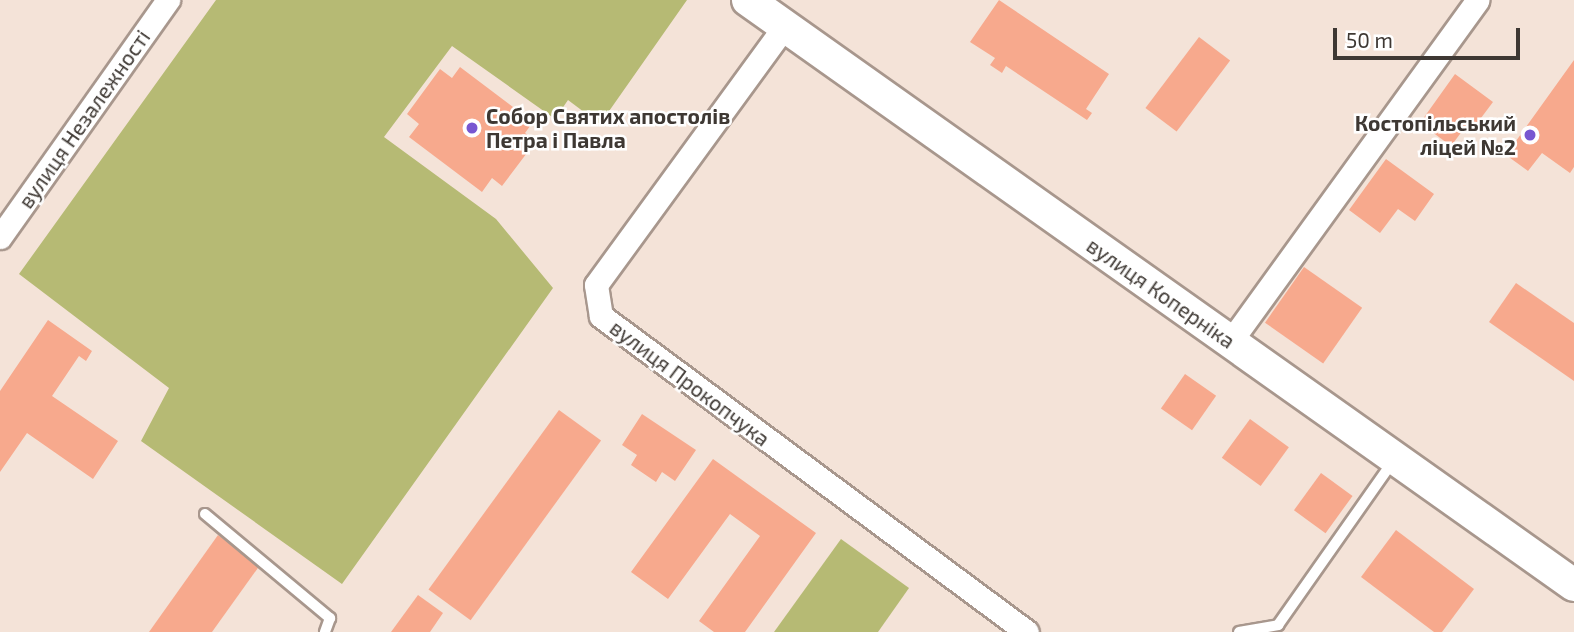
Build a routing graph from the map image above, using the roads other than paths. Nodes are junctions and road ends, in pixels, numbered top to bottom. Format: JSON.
{"nodes":[{"id":1,"x":168,"y":0,"type":"edge"},
{"id":2,"x":748,"y":0,"type":"edge"},
{"id":3,"x":1478,"y":0,"type":"edge"},
{"id":4,"x":784,"y":27,"type":"junction"},
{"id":5,"x":0,"y":237,"type":"edge"},
{"id":6,"x":1230,"y":342,"type":"junction"},
{"id":7,"x":1395,"y":459,"type":"junction"},
{"id":8,"x":205,"y":514,"type":"dead end"},
{"id":9,"x":1574,"y":585,"type":"edge"},
{"id":10,"x":325,"y":632,"type":"edge"},
{"id":11,"x":1027,"y":632,"type":"edge"},
{"id":12,"x":1239,"y":632,"type":"edge"}],
"edges":[{"from":1,"to":5,"type":"street","name":"вулиця Незалежності"},
{"from":2,"to":4,"type":"main road","name":"вулиця Коперніка"},
{"from":3,"to":6,"type":"street"},
{"from":4,"to":6,"type":"main road","name":"вулиця Коперніка"},
{"from":4,"to":11,"type":"street","name":"вулиця Прокопчука"},
{"from":6,"to":7,"type":"main road","name":"вулиця Коперніка"},
{"from":7,"to":9,"type":"main road","name":"вулиця Коперніка"},
{"from":7,"to":12,"type":"lane"},
{"from":8,"to":10,"type":"lane"}]}
